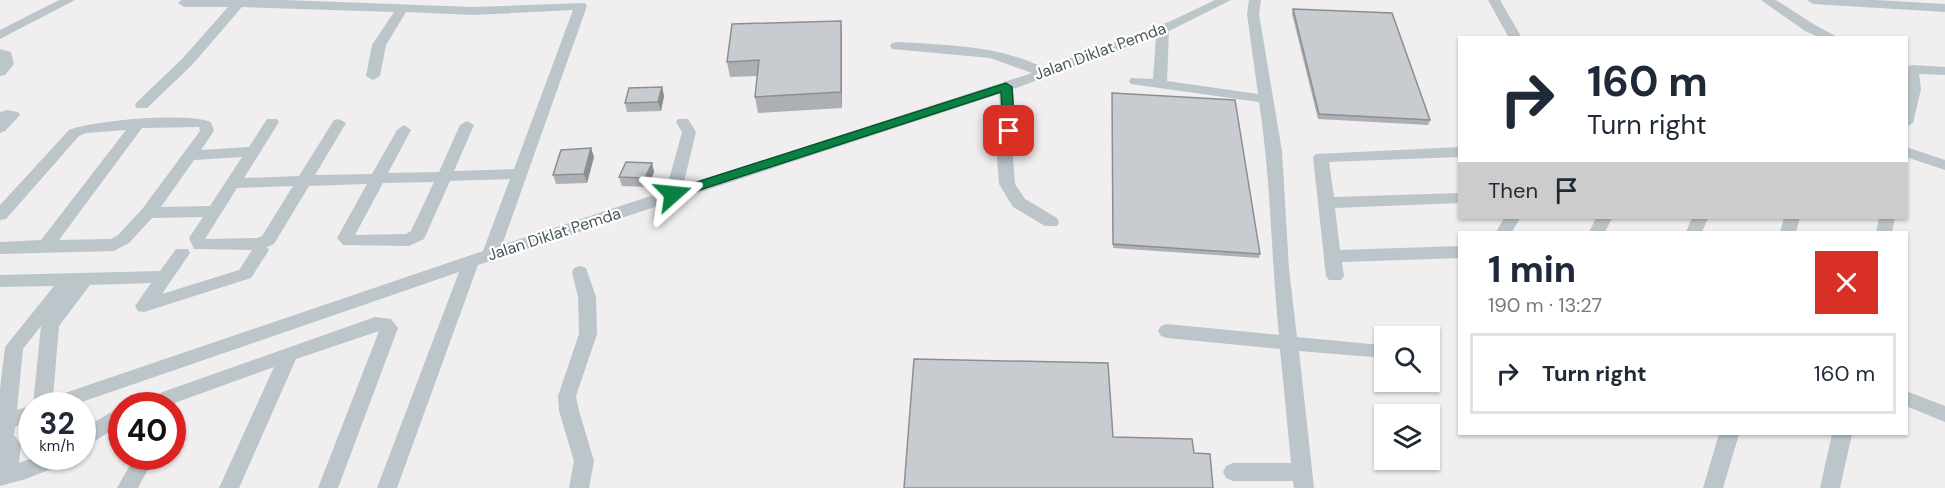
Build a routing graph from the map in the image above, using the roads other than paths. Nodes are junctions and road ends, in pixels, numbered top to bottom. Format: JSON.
{"nodes":[{"id":1,"x":69,"y":0,"type":"edge"},
{"id":2,"x":1225,"y":0,"type":"edge"},
{"id":3,"x":1255,"y":0,"type":"edge"},
{"id":4,"x":1494,"y":0,"type":"edge"},
{"id":5,"x":1767,"y":0,"type":"edge"},
{"id":6,"x":1813,"y":0,"type":"edge"},
{"id":7,"x":184,"y":3,"type":"dead end"},
{"id":8,"x":239,"y":3,"type":"junction"},
{"id":9,"x":1878,"y":3,"type":"edge"},
{"id":10,"x":402,"y":7,"type":"junction"},
{"id":11,"x":1945,"y":8,"type":"edge"},
{"id":12,"x":1163,"y":29,"type":"junction"},
{"id":13,"x":0,"y":35,"type":"edge"},
{"id":14,"x":1515,"y":36,"type":"edge"},
{"id":15,"x":1828,"y":36,"type":"edge"},
{"id":16,"x":897,"y":46,"type":"dead end"},
{"id":17,"x":0,"y":53,"type":"edge"},
{"id":18,"x":1945,"y":71,"type":"edge"},
{"id":19,"x":0,"y":72,"type":"edge"},
{"id":20,"x":1041,"y":72,"type":"junction"},
{"id":21,"x":373,"y":76,"type":"dead end"},
{"id":22,"x":1136,"y":81,"type":"dead end"},
{"id":23,"x":1160,"y":84,"type":"junction"},
{"id":24,"x":1006,"y":87,"type":"junction"},
{"id":25,"x":1267,"y":99,"type":"junction"},
{"id":26,"x":142,"y":105,"type":"dead end"},
{"id":27,"x":1908,"y":114,"type":"edge"},
{"id":28,"x":3,"y":116,"type":"edge"},
{"id":29,"x":272,"y":122,"type":"dead end"},
{"id":30,"x":683,"y":122,"type":"dead end"},
{"id":31,"x":339,"y":123,"type":"dead end"},
{"id":32,"x":138,"y":124,"type":"junction"},
{"id":33,"x":467,"y":125,"type":"dead end"},
{"id":34,"x":0,"y":128,"type":"edge"},
{"id":35,"x":404,"y":130,"type":"dead end"},
{"id":36,"x":252,"y":151,"type":"junction"},
{"id":37,"x":1458,"y":152,"type":"edge"},
{"id":38,"x":1908,"y":153,"type":"edge"},
{"id":39,"x":188,"y":156,"type":"junction"},
{"id":40,"x":1945,"y":165,"type":"edge"},
{"id":41,"x":516,"y":174,"type":"junction"},
{"id":42,"x":446,"y":176,"type":"junction"},
{"id":43,"x":378,"y":177,"type":"junction"},
{"id":44,"x":302,"y":181,"type":"junction"},
{"id":45,"x":234,"y":183,"type":"junction"},
{"id":46,"x":673,"y":194,"type":"junction"},
{"id":47,"x":1458,"y":198,"type":"edge"},
{"id":48,"x":1327,"y":203,"type":"junction"},
{"id":49,"x":214,"y":212,"type":"junction"},
{"id":50,"x":147,"y":213,"type":"junction"},
{"id":51,"x":0,"y":215,"type":"edge"},
{"id":52,"x":1051,"y":222,"type":"dead end"},
{"id":53,"x":46,"y":246,"type":"junction"},
{"id":54,"x":0,"y":248,"type":"edge"},
{"id":55,"x":261,"y":250,"type":"dead end"},
{"id":56,"x":1458,"y":252,"type":"edge"},
{"id":57,"x":182,"y":253,"type":"dead end"},
{"id":58,"x":490,"y":255,"type":"junction"},
{"id":59,"x":1333,"y":256,"type":"junction"},
{"id":60,"x":471,"y":262,"type":"junction"},
{"id":61,"x":580,"y":272,"type":"dead end"},
{"id":62,"x":1335,"y":276,"type":"dead end"},
{"id":63,"x":165,"y":277,"type":"junction"},
{"id":64,"x":77,"y":279,"type":"junction"},
{"id":65,"x":0,"y":281,"type":"edge"},
{"id":66,"x":1167,"y":331,"type":"dead end"},
{"id":67,"x":1288,"y":342,"type":"junction"},
{"id":68,"x":1374,"y":351,"type":"edge"},
{"id":69,"x":290,"y":354,"type":"junction"},
{"id":70,"x":44,"y":392,"type":"edge"},
{"id":71,"x":89,"y":392,"type":"edge"},
{"id":72,"x":186,"y":395,"type":"edge"},
{"id":73,"x":1908,"y":399,"type":"edge"},
{"id":74,"x":1945,"y":414,"type":"edge"},
{"id":75,"x":18,"y":417,"type":"edge"},
{"id":76,"x":3,"y":423,"type":"edge"},
{"id":77,"x":1729,"y":435,"type":"edge"},
{"id":78,"x":1842,"y":435,"type":"edge"},
{"id":79,"x":137,"y":470,"type":"edge"},
{"id":80,"x":19,"y":472,"type":"edge"},
{"id":81,"x":1233,"y":472,"type":"dead end"},
{"id":82,"x":1303,"y":480,"type":"edge"},
{"id":83,"x":127,"y":488,"type":"edge"},
{"id":84,"x":229,"y":488,"type":"edge"},
{"id":85,"x":328,"y":488,"type":"edge"},
{"id":86,"x":387,"y":488,"type":"edge"},
{"id":87,"x":579,"y":488,"type":"edge"},
{"id":88,"x":1713,"y":488,"type":"edge"},
{"id":89,"x":1830,"y":488,"type":"edge"}],
"edges":[{"from":1,"to":13,"type":"street"},
{"from":2,"to":12,"type":"street","name":"Jalan Diklat Pemda"},
{"from":3,"to":25,"type":"street"},
{"from":4,"to":14,"type":"street"},
{"from":5,"to":15,"type":"street"},
{"from":6,"to":9,"type":"street"},
{"from":7,"to":8,"type":"street"},
{"from":8,"to":10,"type":"street"},
{"from":8,"to":26,"type":"street"},
{"from":9,"to":11,"type":"street"},
{"from":10,"to":21,"type":"street"},
{"from":10,"to":41,"type":"street"},
{"from":12,"to":20,"type":"street","name":"Jalan Diklat Pemda"},
{"from":12,"to":23,"type":"street"},
{"from":16,"to":20,"type":"street"},
{"from":17,"to":19,"type":"street"},
{"from":18,"to":27,"type":"street"},
{"from":20,"to":24,"type":"street","name":"Jalan Diklat Pemda"},
{"from":22,"to":23,"type":"street"},
{"from":23,"to":25,"type":"street"},
{"from":24,"to":46,"type":"street","name":"Jalan Diklat Pemda"},
{"from":24,"to":52,"type":"street"},
{"from":25,"to":67,"type":"street"},
{"from":28,"to":34,"type":"street"},
{"from":29,"to":36,"type":"street"},
{"from":30,"to":46,"type":"street"},
{"from":31,"to":44,"type":"street"},
{"from":32,"to":39,"type":"street"},
{"from":32,"to":51,"type":"street"},
{"from":32,"to":53,"type":"street"},
{"from":33,"to":42,"type":"street"},
{"from":35,"to":43,"type":"street"},
{"from":36,"to":39,"type":"street"},
{"from":36,"to":45,"type":"street"},
{"from":37,"to":48,"type":"street"},
{"from":38,"to":40,"type":"street"},
{"from":39,"to":50,"type":"street"},
{"from":41,"to":42,"type":"street"},
{"from":41,"to":58,"type":"street"},
{"from":42,"to":43,"type":"street"},
{"from":42,"to":43,"type":"street"},
{"from":43,"to":44,"type":"street"},
{"from":44,"to":45,"type":"street"},
{"from":44,"to":49,"type":"street"},
{"from":45,"to":49,"type":"street"},
{"from":46,"to":58,"type":"street","name":"Jalan Diklat Pemda"},
{"from":47,"to":48,"type":"street"},
{"from":48,"to":59,"type":"street"},
{"from":49,"to":50,"type":"street"},
{"from":50,"to":53,"type":"street"},
{"from":53,"to":54,"type":"street"},
{"from":55,"to":63,"type":"street"},
{"from":56,"to":59,"type":"street"},
{"from":57,"to":63,"type":"street"},
{"from":58,"to":60,"type":"street","name":"Jalan Diklat Pemda"},
{"from":59,"to":62,"type":"street"},
{"from":60,"to":71,"type":"street","name":"Jalan Diklat Pemda"},
{"from":60,"to":86,"type":"street"},
{"from":61,"to":87,"type":"street"},
{"from":63,"to":64,"type":"street"},
{"from":64,"to":65,"type":"street"},
{"from":64,"to":70,"type":"street"},
{"from":64,"to":76,"type":"street"},
{"from":66,"to":67,"type":"street"},
{"from":67,"to":68,"type":"street"},
{"from":67,"to":82,"type":"street"},
{"from":69,"to":72,"type":"street"},
{"from":69,"to":84,"type":"street"},
{"from":69,"to":85,"type":"street"},
{"from":73,"to":74,"type":"street"},
{"from":75,"to":76,"type":"street"},
{"from":76,"to":80,"type":"street"},
{"from":77,"to":88,"type":"street"},
{"from":78,"to":89,"type":"street"},
{"from":79,"to":83,"type":"street"},
{"from":81,"to":82,"type":"street"}]}
